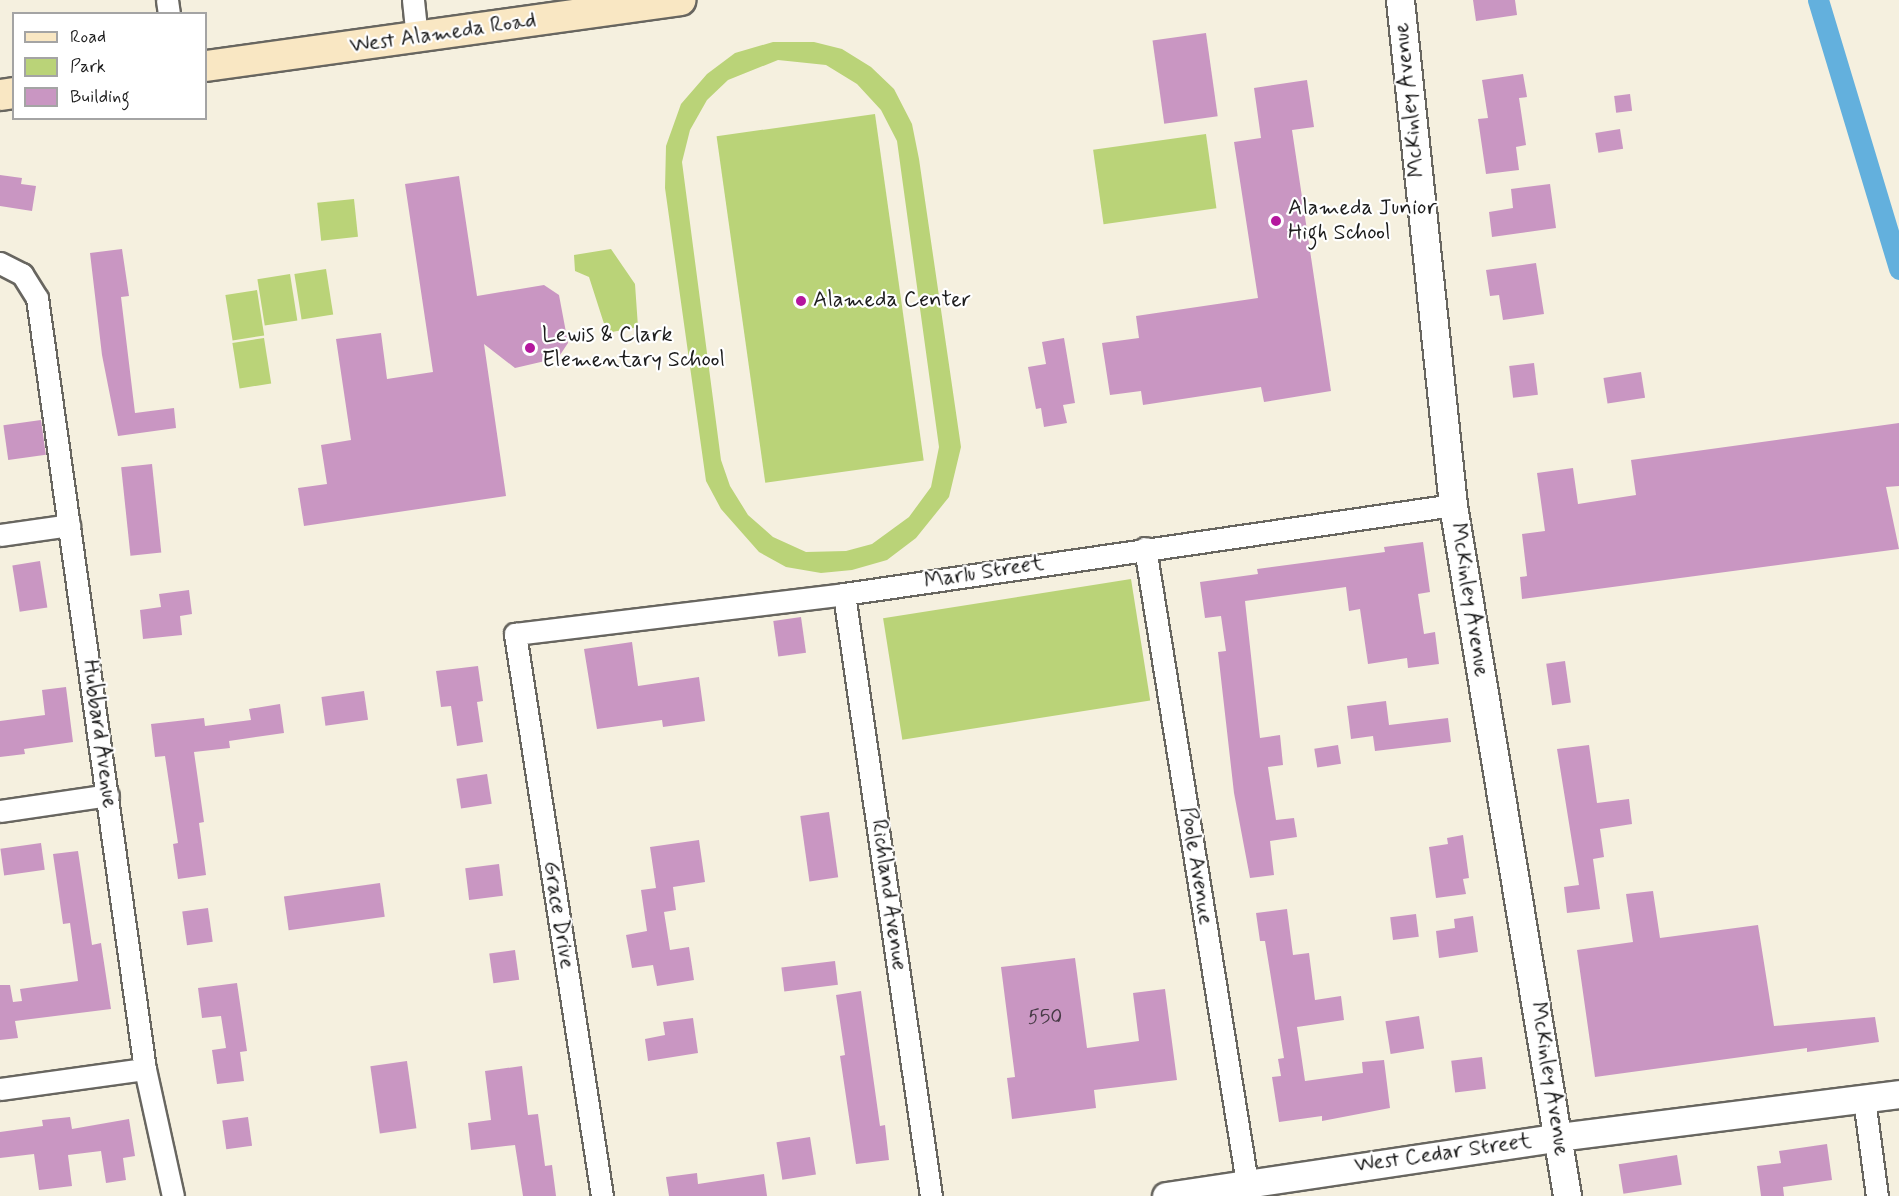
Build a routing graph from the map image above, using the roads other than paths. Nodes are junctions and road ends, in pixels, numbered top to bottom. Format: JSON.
{"nodes":[{"id":1,"x":413,"y":0,"type":"edge"},
{"id":2,"x":1400,"y":0,"type":"edge"},
{"id":3,"x":662,"y":1,"type":"edge"},
{"id":4,"x":417,"y":37,"type":"junction"},
{"id":5,"x":207,"y":66,"type":"edge"},
{"id":6,"x":0,"y":263,"type":"edge"},
{"id":7,"x":1453,"y":505,"type":"junction"},
{"id":8,"x":69,"y":525,"type":"junction"},
{"id":9,"x":0,"y":535,"type":"edge"},
{"id":10,"x":1145,"y":548,"type":"junction"},
{"id":11,"x":844,"y":594,"type":"junction"},
{"id":12,"x":514,"y":634,"type":"joint"},
{"id":13,"x":108,"y":795,"type":"junction"},
{"id":14,"x":0,"y":811,"type":"edge"},
{"id":15,"x":145,"y":1069,"type":"junction"},
{"id":16,"x":0,"y":1089,"type":"edge"},
{"id":17,"x":1899,"y":1094,"type":"edge"},
{"id":18,"x":1864,"y":1099,"type":"junction"},
{"id":19,"x":1559,"y":1137,"type":"junction"},
{"id":20,"x":1231,"y":1189,"type":"edge"},
{"id":21,"x":173,"y":1196,"type":"edge"},
{"id":22,"x":602,"y":1196,"type":"edge"},
{"id":23,"x":932,"y":1196,"type":"edge"},
{"id":24,"x":1166,"y":1196,"type":"edge"},
{"id":25,"x":1567,"y":1196,"type":"edge"},
{"id":26,"x":1877,"y":1196,"type":"edge"}],
"edges":[{"from":1,"to":4,"type":"street"},
{"from":2,"to":7,"type":"street","name":"McKinley Avenue"},
{"from":3,"to":4,"type":"main road","name":"West Alameda Road"},
{"from":4,"to":5,"type":"main road","name":"West Alameda Road"},
{"from":6,"to":8,"type":"street","name":"Hubbard Avenue"},
{"from":7,"to":10,"type":"street","name":"Marlu Street"},
{"from":7,"to":19,"type":"street","name":"McKinley Avenue"},
{"from":8,"to":9,"type":"street"},
{"from":8,"to":13,"type":"street","name":"Hubbard Avenue"},
{"from":10,"to":11,"type":"street","name":"Marlu Street"},
{"from":10,"to":20,"type":"street","name":"Poole Avenue"},
{"from":11,"to":12,"type":"street","name":"Marlu Street"},
{"from":11,"to":23,"type":"street","name":"Richland Avenue"},
{"from":12,"to":22,"type":"street","name":"Grace Drive"},
{"from":13,"to":14,"type":"street"},
{"from":13,"to":15,"type":"street","name":"Hubbard Avenue"},
{"from":15,"to":16,"type":"street"},
{"from":15,"to":21,"type":"street","name":"Hubbard Avenue"},
{"from":17,"to":18,"type":"street","name":"West Cedar Street"},
{"from":18,"to":19,"type":"street","name":"West Cedar Street"},
{"from":18,"to":26,"type":"street"},
{"from":19,"to":20,"type":"street","name":"West Cedar Street"},
{"from":19,"to":25,"type":"street","name":"McKinley Avenue"},
{"from":20,"to":24,"type":"street","name":"West Cedar Street"}]}
